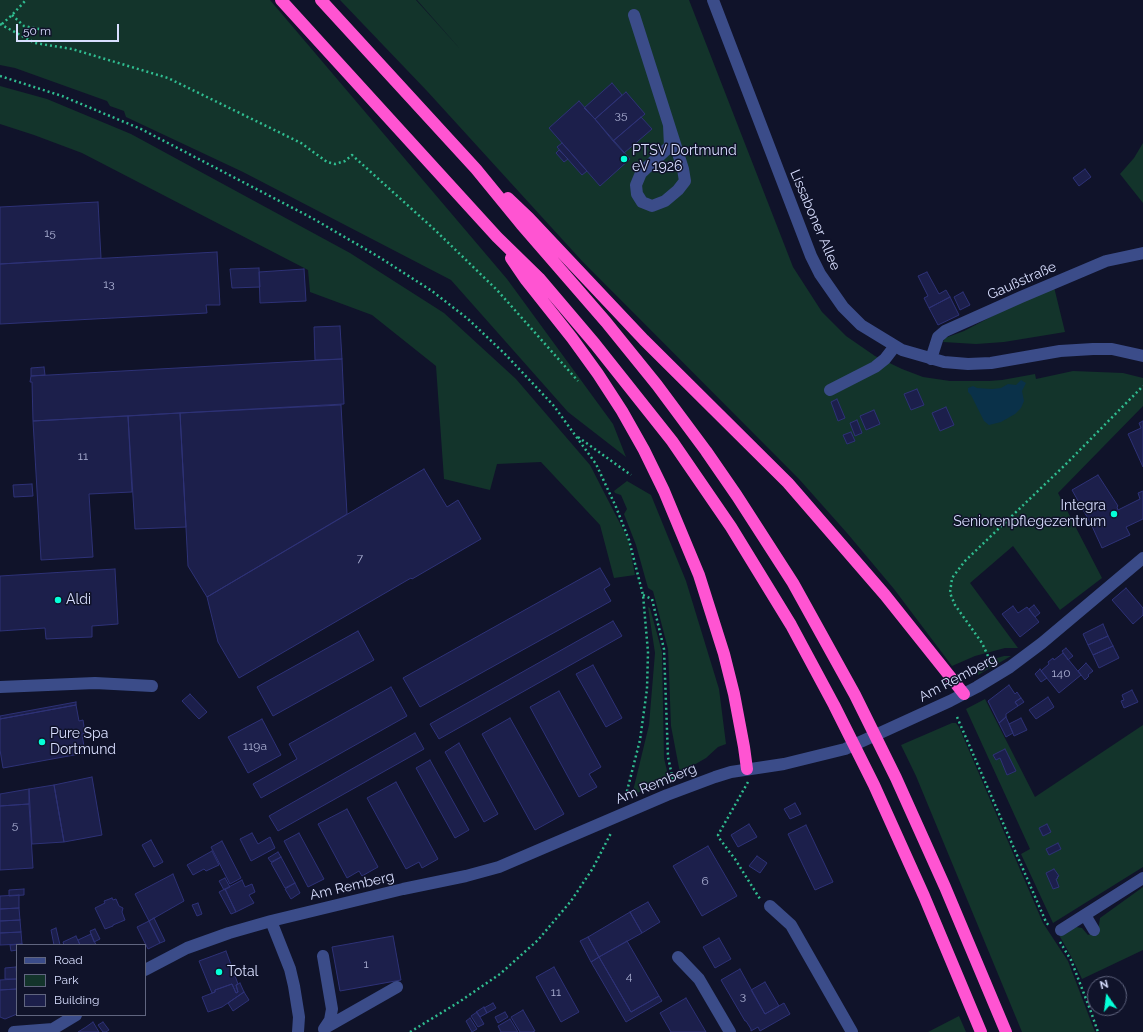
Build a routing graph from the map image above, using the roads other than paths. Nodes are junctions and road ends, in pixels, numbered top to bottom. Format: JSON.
{"nodes":[{"id":1,"x":281,"y":0,"type":"edge"},
{"id":2,"x":321,"y":0,"type":"edge"},
{"id":3,"x":713,"y":0,"type":"edge"},
{"id":4,"x":634,"y":15,"type":"dead end"},
{"id":5,"x":669,"y":125,"type":"junction"},
{"id":6,"x":476,"y":169,"type":"junction"},
{"id":7,"x":497,"y":237,"type":"junction"},
{"id":8,"x":1143,"y":253,"type":"edge"},
{"id":9,"x":895,"y":346,"type":"junction"},
{"id":10,"x":1143,"y":356,"type":"edge"},
{"id":11,"x":931,"y":359,"type":"junction"},
{"id":12,"x":830,"y":390,"type":"dead end"},
{"id":13,"x":1143,"y":558,"type":"edge"},
{"id":14,"x":152,"y":686,"type":"dead end"},
{"id":15,"x":0,"y":688,"type":"edge"},
{"id":16,"x":964,"y":694,"type":"junction"},
{"id":17,"x":747,"y":770,"type":"junction"},
{"id":18,"x":1143,"y":878,"type":"edge"},
{"id":19,"x":770,"y":906,"type":"road end"},
{"id":20,"x":1085,"y":915,"type":"junction"},
{"id":21,"x":271,"y":921,"type":"junction"},
{"id":22,"x":1094,"y":930,"type":"dead end"},
{"id":23,"x":1057,"y":932,"type":"road end"},
{"id":24,"x":322,"y":956,"type":"dead end"},
{"id":25,"x":678,"y":957,"type":"dead end"},
{"id":26,"x":146,"y":969,"type":"edge"},
{"id":27,"x":397,"y":987,"type":"dead end"},
{"id":28,"x":74,"y":1016,"type":"edge"},
{"id":29,"x":52,"y":1030,"type":"edge"},
{"id":30,"x":322,"y":1030,"type":"edge"},
{"id":31,"x":14,"y":1032,"type":"edge"},
{"id":32,"x":298,"y":1032,"type":"edge"},
{"id":33,"x":730,"y":1032,"type":"edge"},
{"id":34,"x":852,"y":1032,"type":"edge"},
{"id":35,"x":981,"y":1032,"type":"edge"},
{"id":36,"x":1006,"y":1032,"type":"edge"}],
"edges":[{"from":1,"to":7,"type":"highway"},
{"from":2,"to":6,"type":"highway"},
{"from":3,"to":9,"type":"street","name":"Lissaboner Allee"},
{"from":4,"to":5,"type":"street"},
{"from":5,"to":5,"type":"street"},
{"from":6,"to":16,"type":"highway"},
{"from":6,"to":36,"type":"highway"},
{"from":7,"to":17,"type":"highway"},
{"from":7,"to":35,"type":"highway"},
{"from":8,"to":11,"type":"street","name":"Gaußstraße"},
{"from":9,"to":11,"type":"street","name":"Lissaboner Allee"},
{"from":9,"to":12,"type":"street"},
{"from":10,"to":11,"type":"street","name":"Lissaboner Allee"},
{"from":13,"to":16,"type":"street","name":"Am Remberg"},
{"from":14,"to":15,"type":"street"},
{"from":16,"to":17,"type":"street","name":"Am Remberg"},
{"from":17,"to":21,"type":"street","name":"Am Remberg"},
{"from":18,"to":20,"type":"street"},
{"from":19,"to":34,"type":"street"},
{"from":20,"to":22,"type":"street"},
{"from":20,"to":23,"type":"street"},
{"from":21,"to":26,"type":"street","name":"Am Remberg"},
{"from":21,"to":32,"type":"street"},
{"from":24,"to":30,"type":"street"},
{"from":25,"to":33,"type":"street"},
{"from":27,"to":30,"type":"street"},
{"from":28,"to":29,"type":"street"},
{"from":29,"to":31,"type":"street"}]}
